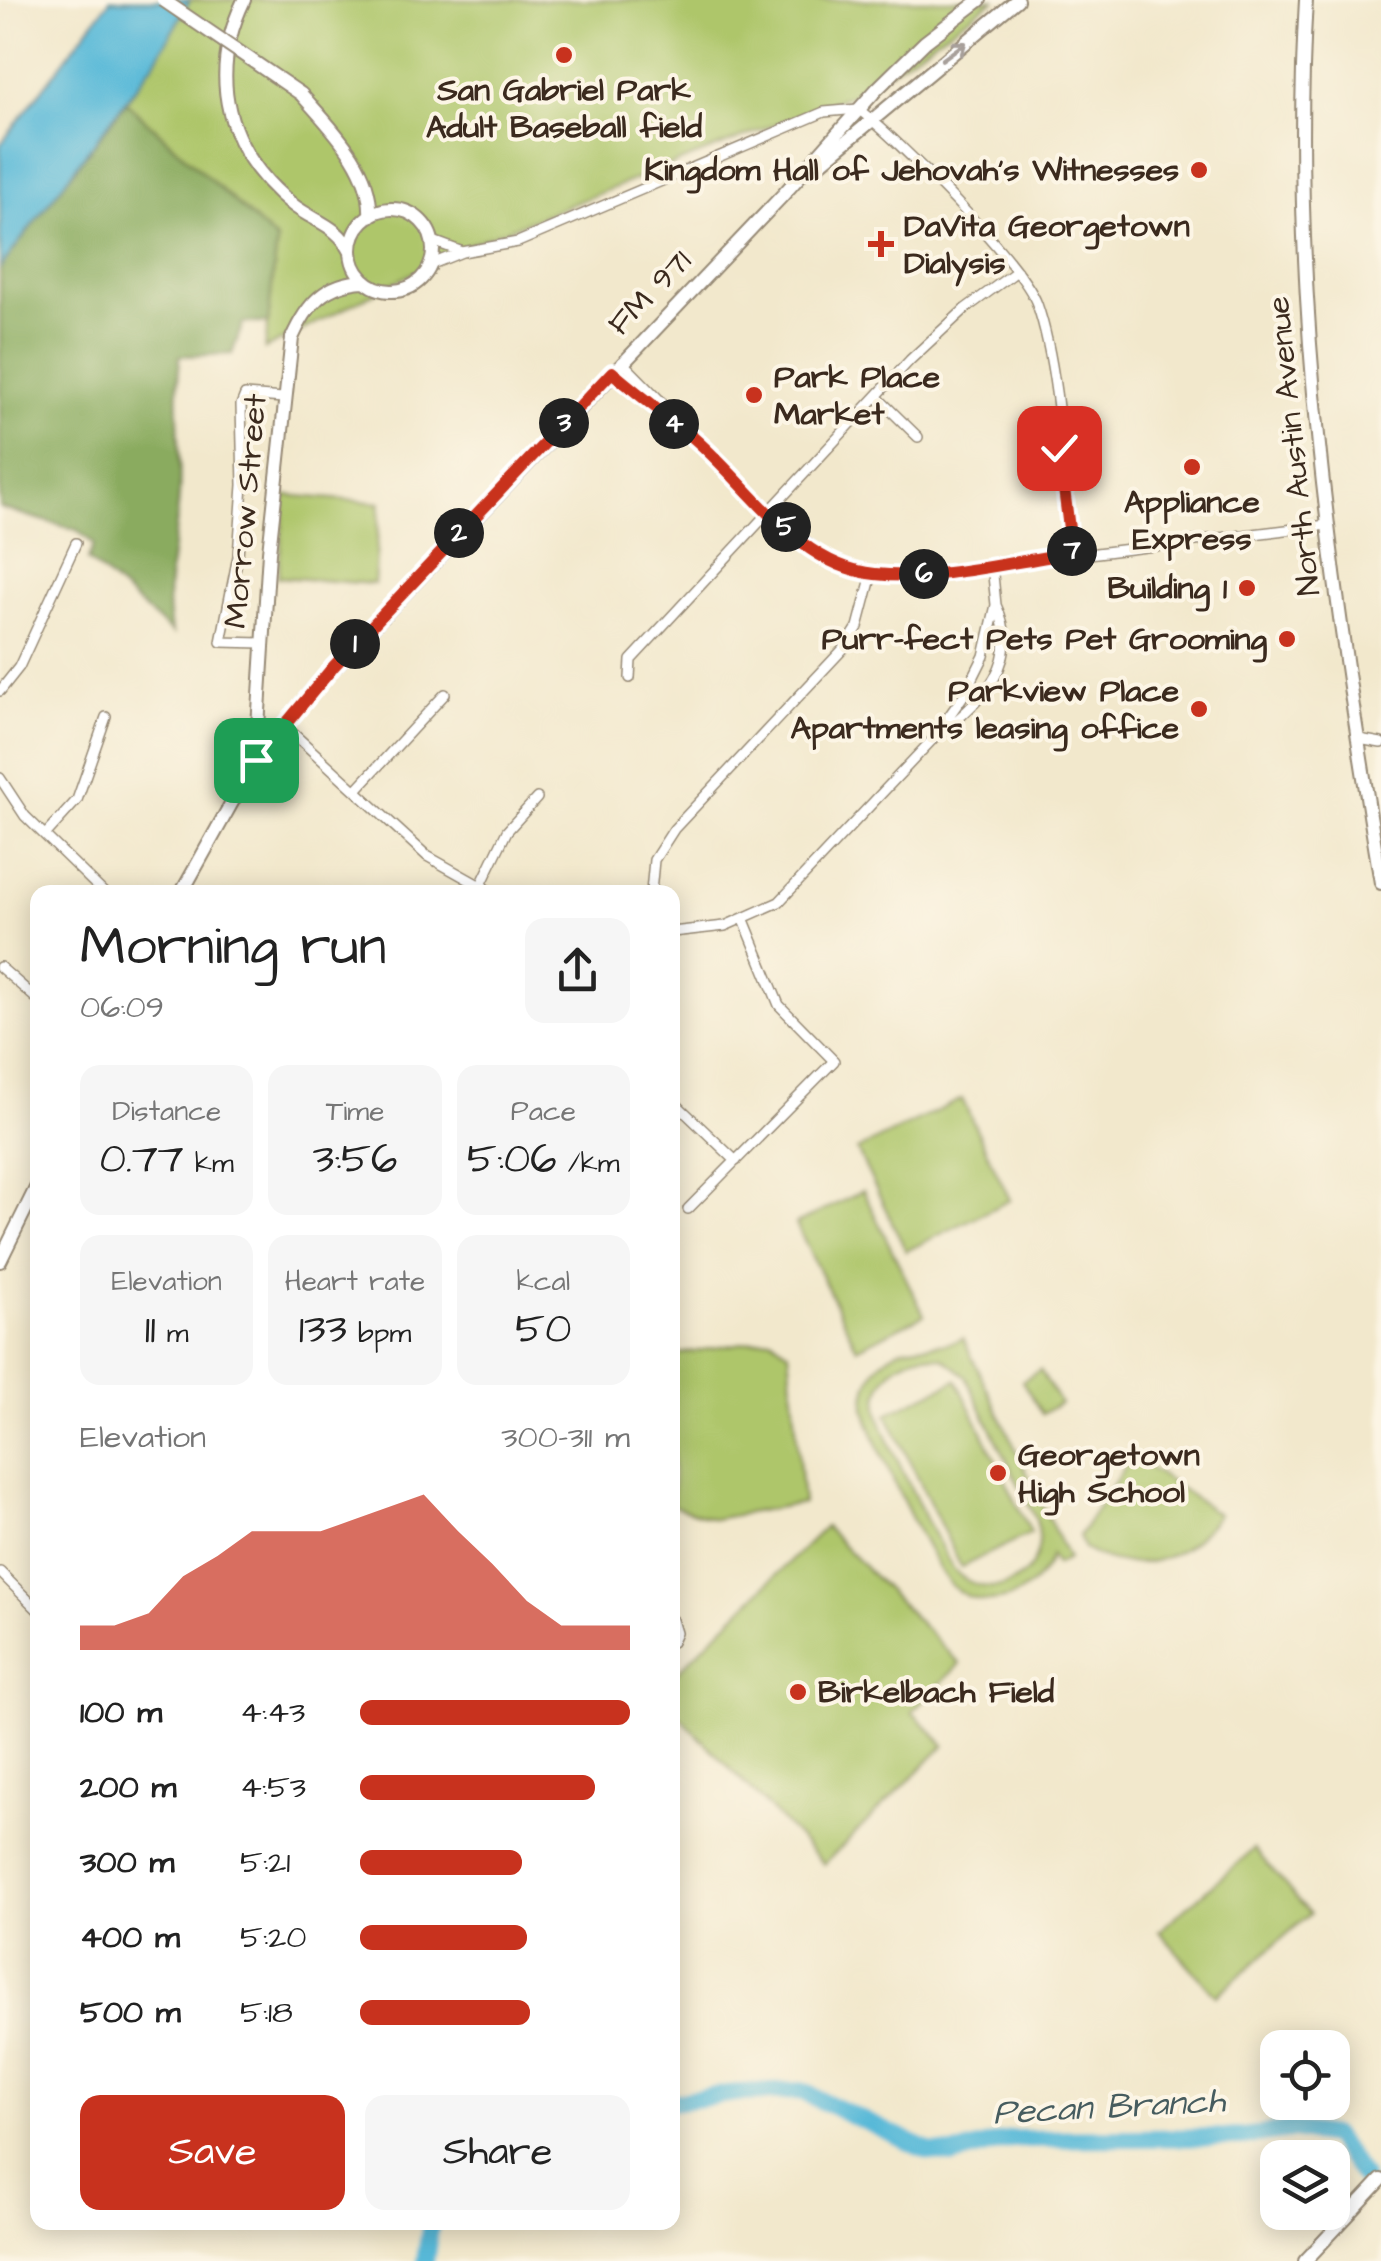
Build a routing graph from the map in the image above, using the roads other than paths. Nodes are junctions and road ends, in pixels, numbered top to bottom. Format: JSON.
{"nodes":[{"id":1,"x":163,"y":0,"type":"edge"},
{"id":2,"x":244,"y":0,"type":"edge"},
{"id":3,"x":980,"y":0,"type":"edge"},
{"id":4,"x":1017,"y":0,"type":"edge"},
{"id":5,"x":1306,"y":0,"type":"edge"},
{"id":6,"x":858,"y":109,"type":"junction"},
{"id":7,"x":872,"y":119,"type":"junction"},
{"id":8,"x":370,"y":195,"type":"junction"},
{"id":9,"x":782,"y":196,"type":"junction"},
{"id":10,"x":390,"y":209,"type":"junction"},
{"id":11,"x":365,"y":221,"type":"junction"},
{"id":12,"x":338,"y":230,"type":"junction"},
{"id":13,"x":433,"y":241,"type":"junction"},
{"id":14,"x":462,"y":252,"type":"junction"},
{"id":15,"x":351,"y":255,"type":"junction"},
{"id":16,"x":432,"y":264,"type":"junction"},
{"id":17,"x":1017,"y":271,"type":"junction"},
{"id":18,"x":364,"y":281,"type":"junction"},
{"id":19,"x":336,"y":286,"type":"junction"},
{"id":20,"x":617,"y":367,"type":"junction"},
{"id":21,"x":876,"y":397,"type":"junction"},
{"id":22,"x":283,"y":398,"type":"junction"},
{"id":23,"x":918,"y":438,"type":"dead end"},
{"id":24,"x":770,"y":512,"type":"junction"},
{"id":25,"x":1327,"y":525,"type":"junction"},
{"id":26,"x":76,"y":543,"type":"dead end"},
{"id":27,"x":1072,"y":553,"type":"junction"},
{"id":28,"x":992,"y":564,"type":"junction"},
{"id":29,"x":872,"y":574,"type":"junction"},
{"id":30,"x":996,"y":605,"type":"junction"},
{"id":31,"x":262,"y":643,"type":"junction"},
{"id":32,"x":630,"y":678,"type":"dead end"},
{"id":33,"x":0,"y":690,"type":"edge"},
{"id":34,"x":446,"y":694,"type":"dead end"},
{"id":35,"x":106,"y":717,"type":"dead end"},
{"id":36,"x":284,"y":725,"type":"junction"},
{"id":37,"x":1359,"y":739,"type":"junction"},
{"id":38,"x":932,"y":740,"type":"junction"},
{"id":39,"x":1381,"y":743,"type":"edge"},
{"id":40,"x":256,"y":760,"type":"junction"},
{"id":41,"x":0,"y":778,"type":"edge"},
{"id":42,"x":356,"y":790,"type":"junction"},
{"id":43,"x":537,"y":798,"type":"dead end"},
{"id":44,"x":47,"y":833,"type":"junction"},
{"id":45,"x":1381,"y":883,"type":"edge"},
{"id":46,"x":96,"y":885,"type":"edge"},
{"id":47,"x":186,"y":885,"type":"edge"},
{"id":48,"x":475,"y":885,"type":"edge"},
{"id":49,"x":481,"y":885,"type":"edge"},
{"id":50,"x":652,"y":885,"type":"edge"},
{"id":51,"x":744,"y":920,"type":"junction"},
{"id":52,"x":680,"y":931,"type":"edge"},
{"id":53,"x":0,"y":968,"type":"edge"},
{"id":54,"x":30,"y":993,"type":"edge"},
{"id":55,"x":680,"y":1108,"type":"edge"},
{"id":56,"x":736,"y":1161,"type":"junction"},
{"id":57,"x":30,"y":1200,"type":"edge"},
{"id":58,"x":688,"y":1209,"type":"dead end"},
{"id":59,"x":0,"y":1261,"type":"edge"},
{"id":60,"x":0,"y":1572,"type":"edge"},
{"id":61,"x":30,"y":1602,"type":"edge"},
{"id":62,"x":1381,"y":2180,"type":"edge"},
{"id":63,"x":1304,"y":2261,"type":"edge"}],
"edges":[{"from":1,"to":8,"type":"main road","bridge":true},
{"from":2,"to":12,"type":"main road"},
{"from":3,"to":6,"type":"main road","name":"FM 971","number":"FM 971"},
{"from":7,"to":4,"type":"main road","name":"FM 971","number":"FM 971","one_way":true},
{"from":5,"to":25,"type":"main road","name":"North Austin Avenue"},
{"from":6,"to":7,"type":"street"},
{"from":6,"to":9,"type":"main road","name":"FM 971","number":"FM 971"},
{"from":6,"to":14,"type":"street"},
{"from":7,"to":9,"type":"main road","name":"FM 971","number":"FM 971"},
{"from":7,"to":17,"type":"street"},
{"from":8,"to":10,"type":"main road"},
{"from":8,"to":11,"type":"main road"},
{"from":9,"to":20,"type":"main road","name":"FM 971","number":"FM 971"},
{"from":10,"to":11,"type":"main road"},
{"from":10,"to":13,"type":"main road"},
{"from":11,"to":12,"type":"main road"},
{"from":11,"to":15,"type":"main road"},
{"from":12,"to":15,"type":"main road"},
{"from":13,"to":14,"type":"street"},
{"from":13,"to":16,"type":"main road"},
{"from":14,"to":16,"type":"street"},
{"from":15,"to":18,"type":"main road"},
{"from":15,"to":19,"type":"main road","name":"Morrow Street"},
{"from":16,"to":18,"type":"main road"},
{"from":17,"to":21,"type":"street"},
{"from":17,"to":27,"type":"street"},
{"from":18,"to":19,"type":"main road"},
{"from":19,"to":22,"type":"main road","name":"Morrow Street"},
{"from":20,"to":24,"type":"street"},
{"from":20,"to":36,"type":"main road","name":"FM 971","number":"FM 971"},
{"from":21,"to":23,"type":"street"},
{"from":21,"to":24,"type":"street"},
{"from":22,"to":31,"type":"main road","name":"Morrow Street"},
{"from":22,"to":31,"type":"street"},
{"from":24,"to":29,"type":"street"},
{"from":24,"to":32,"type":"street"},
{"from":25,"to":27,"type":"street"},
{"from":25,"to":37,"type":"main road","name":"North Austin Avenue"},
{"from":26,"to":33,"type":"street"},
{"from":27,"to":28,"type":"street"},
{"from":28,"to":29,"type":"street"},
{"from":28,"to":30,"type":"street"},
{"from":29,"to":50,"type":"street"},
{"from":30,"to":38,"type":"street"},
{"from":30,"to":38,"type":"street"},
{"from":31,"to":40,"type":"main road","name":"Morrow Street"},
{"from":34,"to":42,"type":"street"},
{"from":35,"to":44,"type":"street"},
{"from":36,"to":40,"type":"main road","name":"FM 971","number":"FM 971"},
{"from":36,"to":42,"type":"street"},
{"from":37,"to":39,"type":"street"},
{"from":37,"to":45,"type":"main road","name":"North Austin Avenue"},
{"from":38,"to":51,"type":"street"},
{"from":40,"to":47,"type":"main road","name":"FM 971","number":"FM 971"},
{"from":41,"to":44,"type":"street"},
{"from":42,"to":48,"type":"street"},
{"from":43,"to":49,"type":"street"},
{"from":44,"to":46,"type":"street"},
{"from":51,"to":52,"type":"street"},
{"from":51,"to":56,"type":"street"},
{"from":53,"to":54,"type":"street"},
{"from":55,"to":56,"type":"street"},
{"from":56,"to":58,"type":"street"},
{"from":57,"to":59,"type":"main road"},
{"from":60,"to":61,"type":"street"},
{"from":62,"to":63,"type":"main road"}]}
